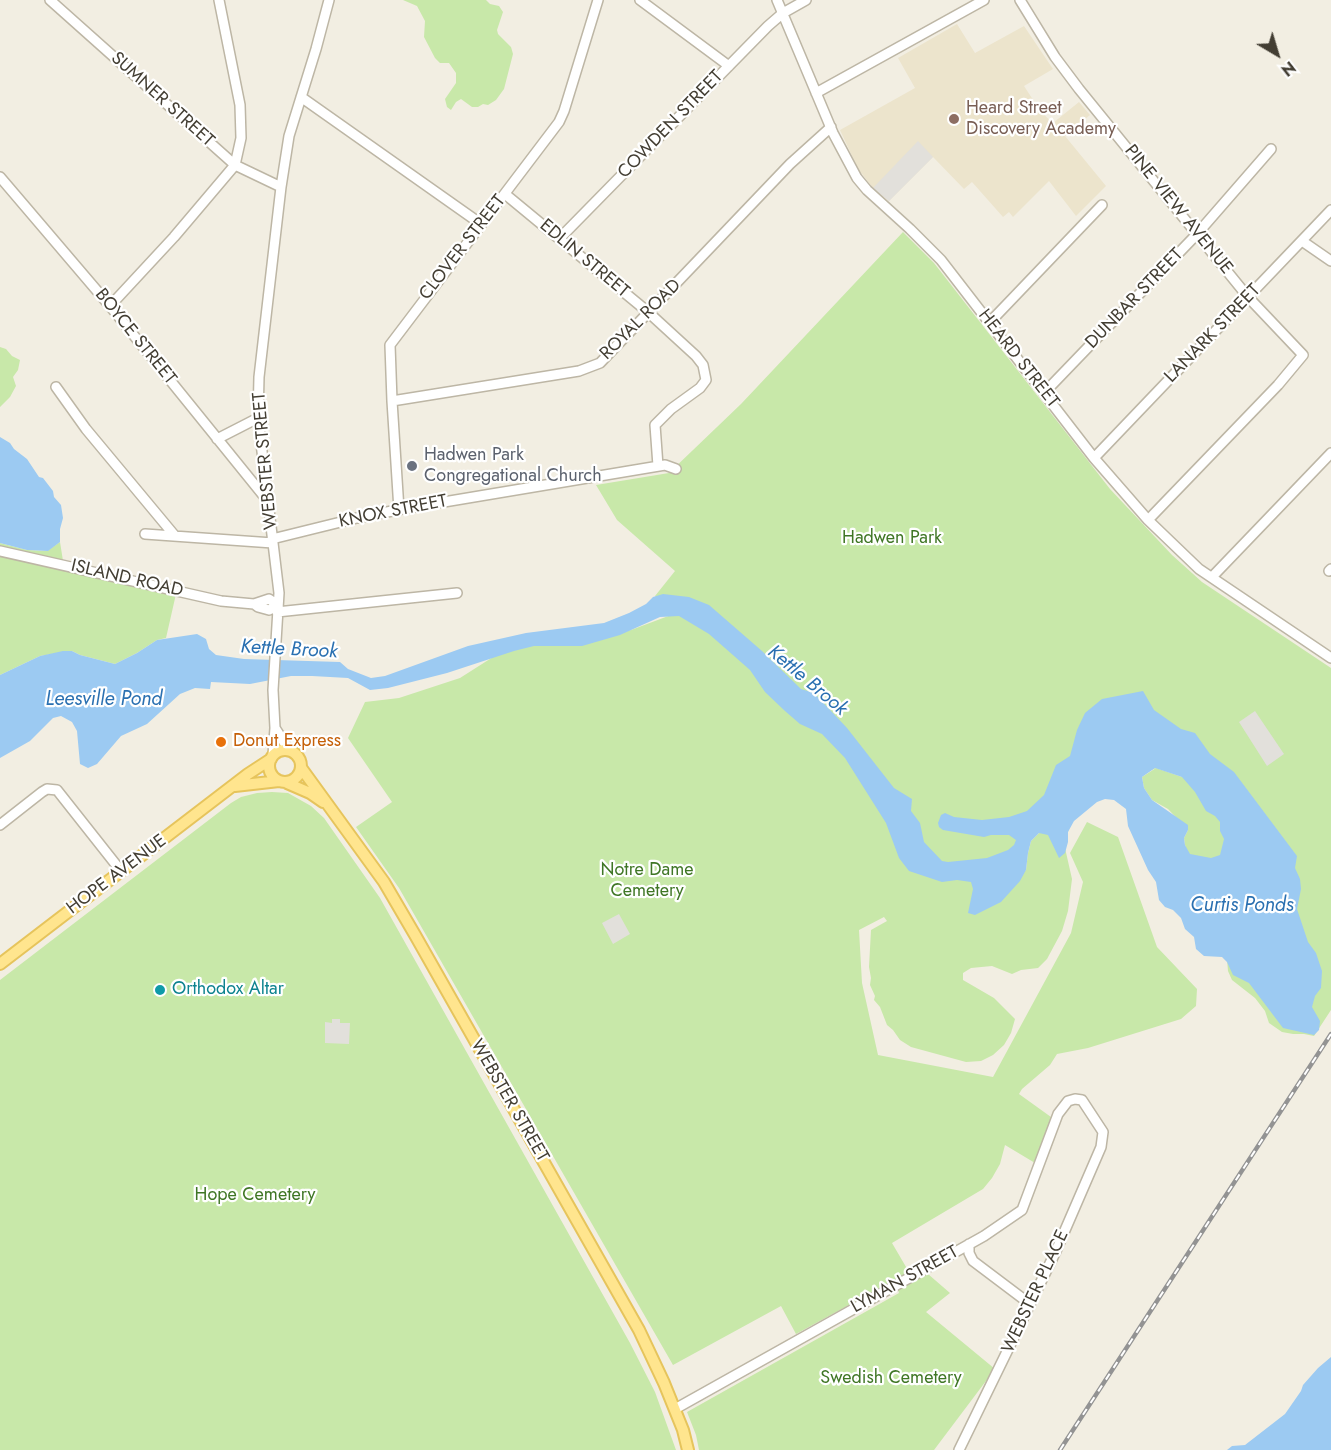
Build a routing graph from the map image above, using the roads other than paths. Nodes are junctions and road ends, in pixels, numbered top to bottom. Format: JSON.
{"nodes":[{"id":1,"x":50,"y":0,"type":"edge"},
{"id":2,"x":219,"y":0,"type":"edge"},
{"id":3,"x":329,"y":0,"type":"edge"},
{"id":4,"x":598,"y":0,"type":"edge"},
{"id":5,"x":640,"y":0,"type":"edge"},
{"id":6,"x":777,"y":0,"type":"edge"},
{"id":7,"x":806,"y":0,"type":"edge"},
{"id":8,"x":984,"y":0,"type":"edge"},
{"id":9,"x":1020,"y":0,"type":"edge"},
{"id":10,"x":783,"y":13,"type":"junction"},
{"id":11,"x":729,"y":66,"type":"junction"},
{"id":12,"x":816,"y":93,"type":"junction"},
{"id":13,"x":301,"y":97,"type":"junction"},
{"id":14,"x":831,"y":127,"type":"junction"},
{"id":15,"x":1271,"y":149,"type":"dead end"},
{"id":16,"x":235,"y":165,"type":"junction"},
{"id":17,"x":0,"y":177,"type":"edge"},
{"id":18,"x":11,"y":190,"type":"junction"},
{"id":19,"x":0,"y":191,"type":"edge"},
{"id":20,"x":281,"y":191,"type":"junction"},
{"id":21,"x":505,"y":194,"type":"junction"},
{"id":22,"x":1102,"y":205,"type":"dead end"},
{"id":23,"x":1331,"y":210,"type":"edge"},
{"id":24,"x":481,"y":224,"type":"junction"},
{"id":25,"x":1197,"y":234,"type":"junction"},
{"id":26,"x":560,"y":238,"type":"junction"},
{"id":27,"x":1302,"y":241,"type":"junction"},
{"id":28,"x":1331,"y":261,"type":"edge"},
{"id":29,"x":1248,"y":297,"type":"junction"},
{"id":30,"x":110,"y":306,"type":"junction"},
{"id":31,"x":648,"y":312,"type":"junction"},
{"id":32,"x":990,"y":322,"type":"junction"},
{"id":33,"x":56,"y":387,"type":"dead end"},
{"id":34,"x":1044,"y":393,"type":"junction"},
{"id":35,"x":392,"y":401,"type":"junction"},
{"id":36,"x":258,"y":418,"type":"junction"},
{"id":37,"x":217,"y":439,"type":"junction"},
{"id":38,"x":1331,"y":453,"type":"edge"},
{"id":39,"x":1094,"y":458,"type":"junction"},
{"id":40,"x":658,"y":466,"type":"junction"},
{"id":41,"x":676,"y":469,"type":"dead end"},
{"id":42,"x":267,"y":500,"type":"junction"},
{"id":43,"x":399,"y":510,"type":"junction"},
{"id":44,"x":1148,"y":520,"type":"junction"},
{"id":45,"x":145,"y":534,"type":"dead end"},
{"id":46,"x":175,"y":536,"type":"junction"},
{"id":47,"x":272,"y":541,"type":"junction"},
{"id":48,"x":0,"y":551,"type":"edge"},
{"id":49,"x":1212,"y":578,"type":"junction"},
{"id":50,"x":457,"y":593,"type":"dead end"},
{"id":51,"x":278,"y":608,"type":"junction"},
{"id":52,"x":1331,"y":658,"type":"edge"},
{"id":53,"x":275,"y":728,"type":"junction"},
{"id":54,"x":289,"y":750,"type":"junction"},
{"id":55,"x":272,"y":757,"type":"junction"},
{"id":56,"x":302,"y":769,"type":"junction"},
{"id":57,"x":283,"y":782,"type":"junction"},
{"id":58,"x":234,"y":786,"type":"junction"},
{"id":59,"x":330,"y":808,"type":"junction"},
{"id":60,"x":0,"y":825,"type":"edge"},
{"id":61,"x":121,"y":871,"type":"junction"},
{"id":62,"x":0,"y":964,"type":"edge"},
{"id":63,"x":1102,"y":1131,"type":"joint"},
{"id":64,"x":969,"y":1244,"type":"junction"},
{"id":65,"x":1029,"y":1304,"type":"junction"},
{"id":66,"x":675,"y":1409,"type":"junction"},
{"id":67,"x":688,"y":1450,"type":"edge"},
{"id":68,"x":959,"y":1450,"type":"edge"}],
"edges":[{"from":1,"to":16,"type":"street","name":"SUMNER STREET"},
{"from":2,"to":16,"type":"street"},
{"from":3,"to":13,"type":"street","name":"WEBSTER STREET"},
{"from":4,"to":21,"type":"street","name":"CLOVER STREET"},
{"from":5,"to":11,"type":"street"},
{"from":6,"to":10,"type":"street","name":"HEARD STREET"},
{"from":7,"to":10,"type":"street","name":"COWDEN STREET"},
{"from":8,"to":12,"type":"street"},
{"from":9,"to":25,"type":"street","name":"PINE VIEW AVENUE"},
{"from":10,"to":11,"type":"street","name":"COWDEN STREET"},
{"from":10,"to":12,"type":"street","name":"HEARD STREET"},
{"from":11,"to":26,"type":"street","name":"COWDEN STREET"},
{"from":12,"to":14,"type":"street","name":"HEARD STREET"},
{"from":13,"to":20,"type":"street","name":"WEBSTER STREET"},
{"from":13,"to":24,"type":"street"},
{"from":14,"to":31,"type":"street","name":"ROYAL ROAD"},
{"from":14,"to":32,"type":"street","name":"HEARD STREET"},
{"from":15,"to":25,"type":"street","name":"DUNBAR STREET"},
{"from":16,"to":20,"type":"street","name":"SUMNER STREET"},
{"from":16,"to":30,"type":"street"},
{"from":17,"to":18,"type":"street","name":"BOYCE STREET"},
{"from":18,"to":19,"type":"street"},
{"from":18,"to":30,"type":"street","name":"BOYCE STREET"},
{"from":20,"to":36,"type":"street","name":"WEBSTER STREET"},
{"from":21,"to":24,"type":"street","name":"CLOVER STREET"},
{"from":21,"to":26,"type":"street","name":"EDLIN STREET"},
{"from":22,"to":32,"type":"street"},
{"from":23,"to":27,"type":"street","name":"LANARK STREET"},
{"from":24,"to":35,"type":"street","name":"CLOVER STREET"},
{"from":25,"to":29,"type":"street","name":"PINE VIEW AVENUE"},
{"from":25,"to":34,"type":"street","name":"DUNBAR STREET"},
{"from":26,"to":31,"type":"street","name":"EDLIN STREET"},
{"from":27,"to":28,"type":"street"},
{"from":27,"to":29,"type":"street","name":"LANARK STREET"},
{"from":29,"to":39,"type":"street","name":"LANARK STREET"},
{"from":29,"to":44,"type":"street","name":"PINE VIEW AVENUE"},
{"from":30,"to":37,"type":"street","name":"BOYCE STREET"},
{"from":31,"to":35,"type":"street","name":"ROYAL ROAD"},
{"from":31,"to":40,"type":"street","name":"EDLIN STREET"},
{"from":32,"to":34,"type":"street","name":"HEARD STREET"},
{"from":33,"to":46,"type":"street"},
{"from":34,"to":39,"type":"street","name":"HEARD STREET"},
{"from":35,"to":43,"type":"street","name":"CLOVER STREET"},
{"from":36,"to":37,"type":"street"},
{"from":36,"to":42,"type":"street","name":"WEBSTER STREET"},
{"from":37,"to":42,"type":"street","name":"BOYCE STREET"},
{"from":38,"to":49,"type":"street"},
{"from":39,"to":44,"type":"street","name":"HEARD STREET"},
{"from":40,"to":41,"type":"street","name":"KNOX STREET"},
{"from":40,"to":43,"type":"street","name":"KNOX STREET"},
{"from":42,"to":47,"type":"street","name":"WEBSTER STREET"},
{"from":43,"to":47,"type":"street","name":"KNOX STREET"},
{"from":44,"to":49,"type":"street","name":"HEARD STREET"},
{"from":45,"to":46,"type":"street","name":"KNOX STREET"},
{"from":46,"to":47,"type":"street","name":"KNOX STREET"},
{"from":47,"to":51,"type":"street","name":"WEBSTER STREET"},
{"from":48,"to":51,"type":"street","name":"ISLAND ROAD"},
{"from":49,"to":52,"type":"street","name":"HEARD STREET"},
{"from":50,"to":51,"type":"street"},
{"from":51,"to":53,"type":"street","name":"WEBSTER STREET"},
{"from":53,"to":54,"type":"street","name":"WEBSTER STREET"},
{"from":53,"to":55,"type":"street","name":"WEBSTER STREET"},
{"from":54,"to":55,"type":"main road"},
{"from":54,"to":56,"type":"main road"},
{"from":55,"to":57,"type":"main road"},
{"from":55,"to":58,"type":"main road","name":"HOPE AVENUE"},
{"from":56,"to":57,"type":"main road"},
{"from":56,"to":59,"type":"main road","name":"WEBSTER STREET"},
{"from":57,"to":58,"type":"main road"},
{"from":57,"to":59,"type":"main road"},
{"from":58,"to":61,"type":"main road","name":"HOPE AVENUE"},
{"from":59,"to":66,"type":"main road","name":"WEBSTER STREET"},
{"from":60,"to":61,"type":"street"},
{"from":61,"to":62,"type":"main road","name":"HOPE AVENUE"},
{"from":63,"to":64,"type":"street","name":"LYMAN STREET"},
{"from":63,"to":65,"type":"street","name":"WEBSTER PLACE"},
{"from":64,"to":65,"type":"street"},
{"from":64,"to":66,"type":"street","name":"LYMAN STREET"},
{"from":65,"to":68,"type":"street","name":"WEBSTER PLACE"},
{"from":66,"to":67,"type":"main road","name":"WEBSTER STREET"}]}
